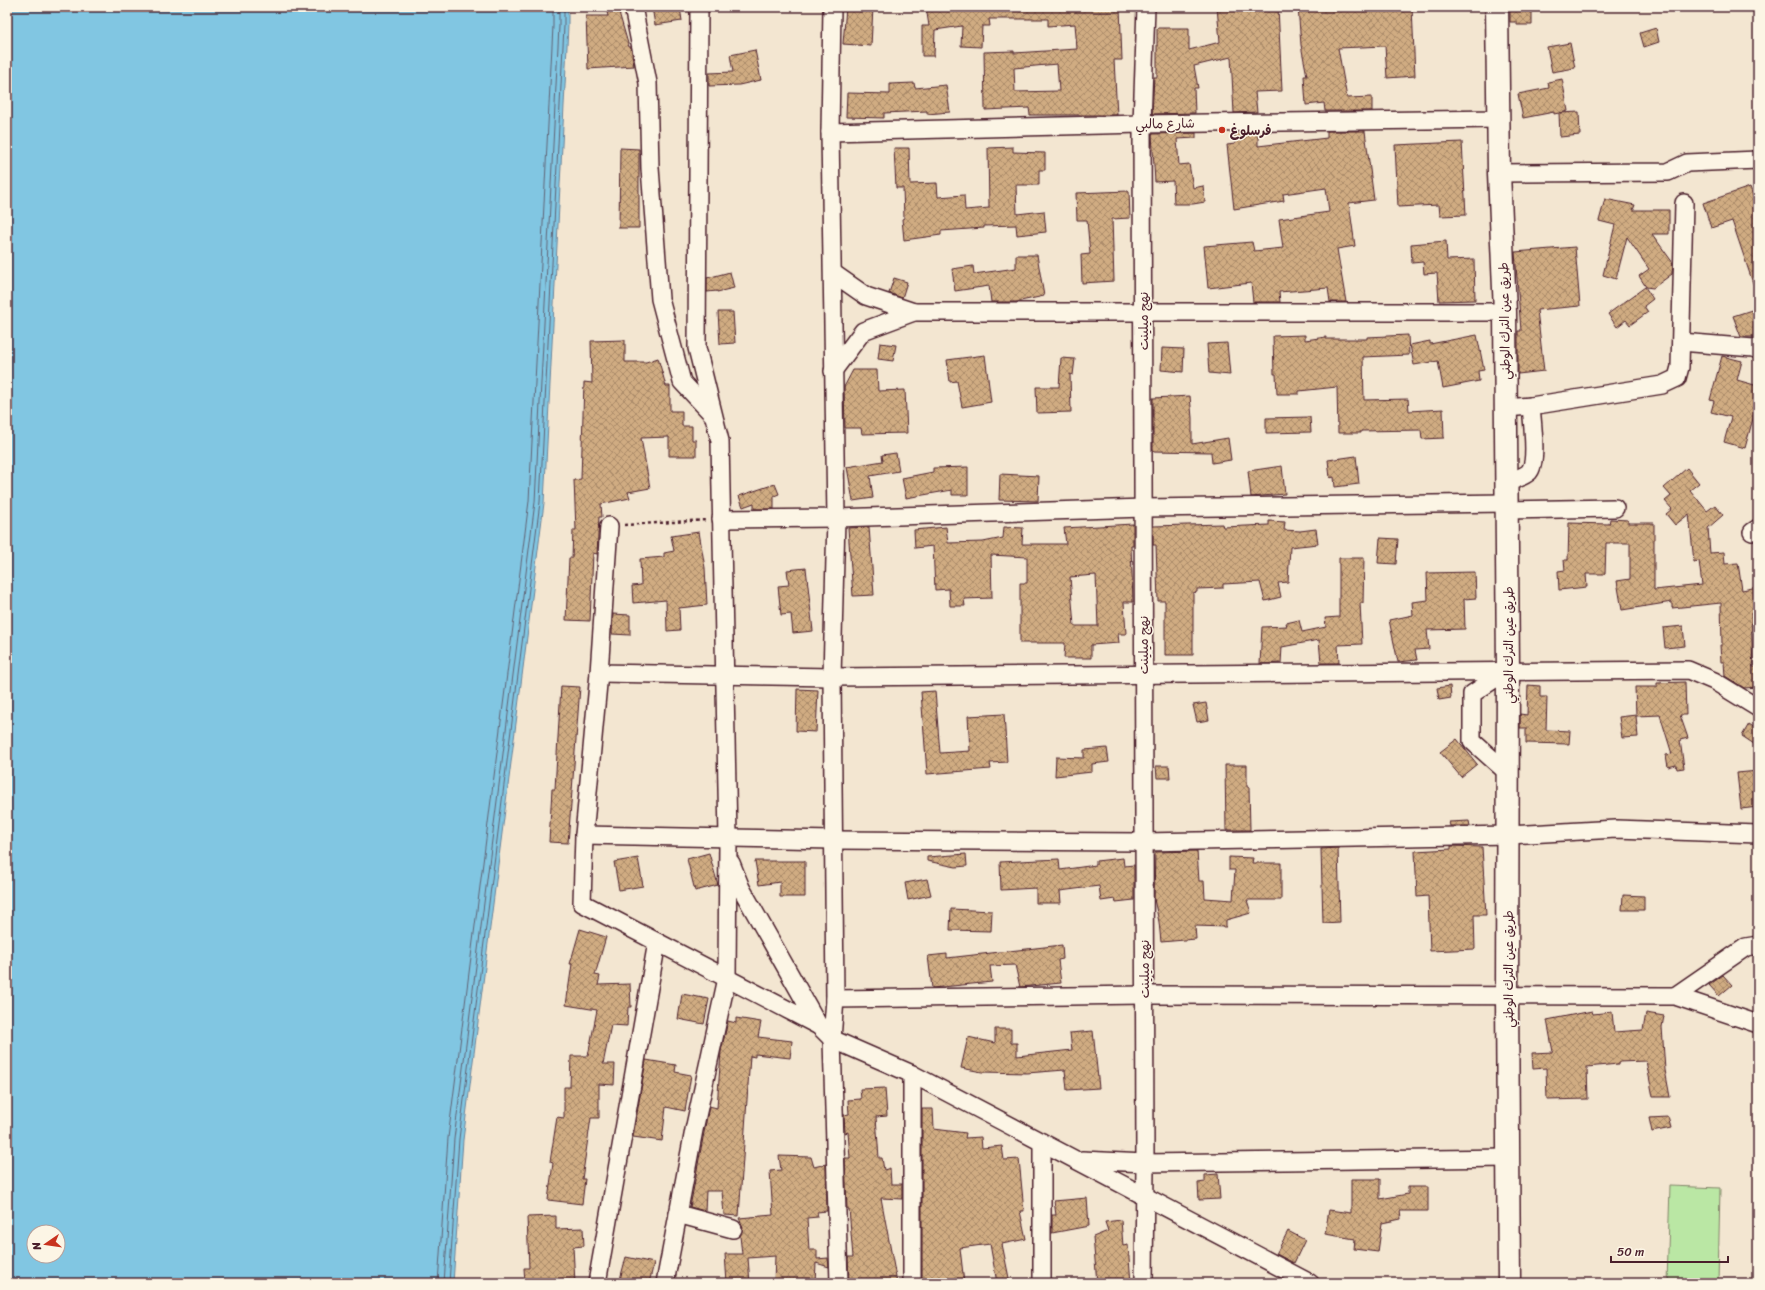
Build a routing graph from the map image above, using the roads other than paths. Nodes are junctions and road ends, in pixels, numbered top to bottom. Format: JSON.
{"nodes":[{"id":1,"x":633,"y":7,"type":"edge"},
{"id":2,"x":699,"y":7,"type":"edge"},
{"id":3,"x":832,"y":7,"type":"edge"},
{"id":4,"x":1146,"y":7,"type":"edge"},
{"id":5,"x":1497,"y":7,"type":"edge"},
{"id":6,"x":1499,"y":119,"type":"junction"},
{"id":7,"x":1142,"y":124,"type":"junction"},
{"id":8,"x":830,"y":132,"type":"junction"},
{"id":9,"x":1758,"y":160,"type":"edge"},
{"id":10,"x":1499,"y":173,"type":"junction"},
{"id":11,"x":1684,"y":203,"type":"dead end"},
{"id":12,"x":833,"y":273,"type":"junction"},
{"id":13,"x":914,"y":312,"type":"junction"},
{"id":14,"x":1144,"y":312,"type":"junction"},
{"id":15,"x":1505,"y":312,"type":"junction"},
{"id":16,"x":1681,"y":342,"type":"junction"},
{"id":17,"x":1758,"y":350,"type":"edge"},
{"id":18,"x":833,"y":371,"type":"junction"},
{"id":19,"x":1531,"y":406,"type":"junction"},
{"id":20,"x":1506,"y":408,"type":"junction"},
{"id":21,"x":714,"y":416,"type":"junction"},
{"id":22,"x":1506,"y":499,"type":"junction"},
{"id":23,"x":1144,"y":508,"type":"junction"},
{"id":24,"x":1616,"y":508,"type":"dead end"},
{"id":25,"x":836,"y":518,"type":"junction"},
{"id":26,"x":721,"y":519,"type":"junction"},
{"id":27,"x":609,"y":526,"type":"road end"},
{"id":28,"x":1508,"y":670,"type":"junction"},
{"id":29,"x":599,"y":673,"type":"junction"},
{"id":30,"x":725,"y":674,"type":"junction"},
{"id":31,"x":1144,"y":674,"type":"junction"},
{"id":32,"x":832,"y":677,"type":"junction"},
{"id":33,"x":1758,"y":708,"type":"edge"},
{"id":34,"x":1509,"y":774,"type":"junction"},
{"id":35,"x":1758,"y":834,"type":"edge"},
{"id":36,"x":584,"y":835,"type":"junction"},
{"id":37,"x":1509,"y":835,"type":"junction"},
{"id":38,"x":728,"y":837,"type":"junction"},
{"id":39,"x":833,"y":840,"type":"junction"},
{"id":40,"x":1144,"y":842,"type":"junction"},
{"id":41,"x":728,"y":855,"type":"junction"},
{"id":42,"x":657,"y":942,"type":"junction"},
{"id":43,"x":1758,"y":945,"type":"edge"},
{"id":44,"x":727,"y":978,"type":"junction"},
{"id":45,"x":1144,"y":995,"type":"junction"},
{"id":46,"x":1507,"y":996,"type":"junction"},
{"id":47,"x":1675,"y":996,"type":"junction"},
{"id":48,"x":835,"y":999,"type":"junction"},
{"id":49,"x":1758,"y":1024,"type":"edge"},
{"id":50,"x":819,"y":1026,"type":"junction"},
{"id":51,"x":832,"y":1039,"type":"junction"},
{"id":52,"x":912,"y":1074,"type":"junction"},
{"id":53,"x":1042,"y":1142,"type":"junction"},
{"id":54,"x":1508,"y":1158,"type":"junction"},
{"id":55,"x":1076,"y":1160,"type":"junction"},
{"id":56,"x":1145,"y":1163,"type":"junction"},
{"id":57,"x":1144,"y":1196,"type":"junction"},
{"id":58,"x":678,"y":1214,"type":"junction"},
{"id":59,"x":733,"y":1229,"type":"dead end"},
{"id":60,"x":597,"y":1283,"type":"edge"},
{"id":61,"x":665,"y":1283,"type":"edge"},
{"id":62,"x":839,"y":1283,"type":"edge"},
{"id":63,"x":912,"y":1283,"type":"edge"},
{"id":64,"x":1042,"y":1283,"type":"edge"},
{"id":65,"x":1144,"y":1283,"type":"edge"},
{"id":66,"x":1310,"y":1283,"type":"edge"},
{"id":67,"x":1509,"y":1283,"type":"edge"}],
"edges":[{"from":1,"to":21,"type":"street"},
{"from":2,"to":21,"type":"street"},
{"from":3,"to":8,"type":"street"},
{"from":4,"to":7,"type":"street","name":"نهج ميلينت"},
{"from":5,"to":6,"type":"main road","name":"طريق عين الترك الوطني"},
{"from":6,"to":7,"type":"street","name":"شارع مالبي"},
{"from":6,"to":10,"type":"main road","name":"طريق عين الترك الوطني"},
{"from":7,"to":8,"type":"street","name":"شارع مالبي"},
{"from":7,"to":14,"type":"street","name":"نهج ميلينت"},
{"from":8,"to":12,"type":"street"},
{"from":9,"to":10,"type":"street"},
{"from":10,"to":15,"type":"main road","name":"طريق عين الترك الوطني"},
{"from":11,"to":16,"type":"street"},
{"from":12,"to":13,"type":"street"},
{"from":12,"to":18,"type":"street"},
{"from":13,"to":14,"type":"street"},
{"from":13,"to":18,"type":"street"},
{"from":14,"to":15,"type":"street"},
{"from":14,"to":23,"type":"street","name":"نهج ميلينت"},
{"from":15,"to":20,"type":"main road","name":"طريق عين الترك الوطني"},
{"from":16,"to":17,"type":"street"},
{"from":16,"to":19,"type":"street"},
{"from":18,"to":25,"type":"street"},
{"from":19,"to":20,"type":"street"},
{"from":19,"to":22,"type":"street"},
{"from":20,"to":22,"type":"main road","name":"طريق عين الترك الوطني"},
{"from":21,"to":26,"type":"street"},
{"from":22,"to":23,"type":"street"},
{"from":22,"to":24,"type":"street"},
{"from":22,"to":28,"type":"main road","name":"طريق عين الترك الوطني"},
{"from":23,"to":25,"type":"street"},
{"from":23,"to":31,"type":"street","name":"نهج ميلينت"},
{"from":25,"to":26,"type":"street"},
{"from":25,"to":32,"type":"street"},
{"from":26,"to":30,"type":"street"},
{"from":27,"to":29,"type":"street"},
{"from":28,"to":31,"type":"street"},
{"from":28,"to":33,"type":"street"},
{"from":28,"to":34,"type":"main road","name":"طريق عين الترك الوطني"},
{"from":28,"to":34,"type":"street"},
{"from":29,"to":30,"type":"street"},
{"from":29,"to":36,"type":"street"},
{"from":30,"to":32,"type":"street"},
{"from":30,"to":38,"type":"street"},
{"from":31,"to":32,"type":"street"},
{"from":31,"to":40,"type":"street","name":"نهج ميلينت"},
{"from":32,"to":39,"type":"street"},
{"from":34,"to":37,"type":"main road","name":"طريق عين الترك الوطني"},
{"from":35,"to":37,"type":"street"},
{"from":36,"to":38,"type":"street"},
{"from":36,"to":42,"type":"street"},
{"from":37,"to":40,"type":"street"},
{"from":37,"to":46,"type":"main road","name":"طريق عين الترك الوطني"},
{"from":38,"to":39,"type":"street"},
{"from":38,"to":41,"type":"street"},
{"from":39,"to":40,"type":"street"},
{"from":39,"to":48,"type":"street"},
{"from":40,"to":45,"type":"street","name":"نهج ميلينت"},
{"from":41,"to":44,"type":"street"},
{"from":41,"to":50,"type":"street"},
{"from":42,"to":44,"type":"street"},
{"from":42,"to":60,"type":"street"},
{"from":43,"to":47,"type":"street"},
{"from":44,"to":50,"type":"street"},
{"from":44,"to":58,"type":"street"},
{"from":45,"to":46,"type":"street"},
{"from":45,"to":48,"type":"street"},
{"from":45,"to":56,"type":"street","name":"نهج ميلينت"},
{"from":46,"to":47,"type":"street"},
{"from":46,"to":54,"type":"main road","name":"طريق عين الترك الوطني"},
{"from":47,"to":49,"type":"street"},
{"from":48,"to":51,"type":"street"},
{"from":50,"to":51,"type":"street"},
{"from":51,"to":52,"type":"street"},
{"from":51,"to":62,"type":"street"},
{"from":52,"to":53,"type":"street"},
{"from":52,"to":63,"type":"street"},
{"from":53,"to":55,"type":"street"},
{"from":53,"to":64,"type":"street"},
{"from":54,"to":56,"type":"street"},
{"from":54,"to":67,"type":"main road","name":"طريق عين الترك الوطني"},
{"from":55,"to":56,"type":"street"},
{"from":55,"to":57,"type":"street"},
{"from":56,"to":57,"type":"street","name":"نهج ميلينت"},
{"from":57,"to":65,"type":"street","name":"نهج ميلينت"},
{"from":57,"to":66,"type":"street"},
{"from":58,"to":59,"type":"street"},
{"from":58,"to":61,"type":"street"}]}
